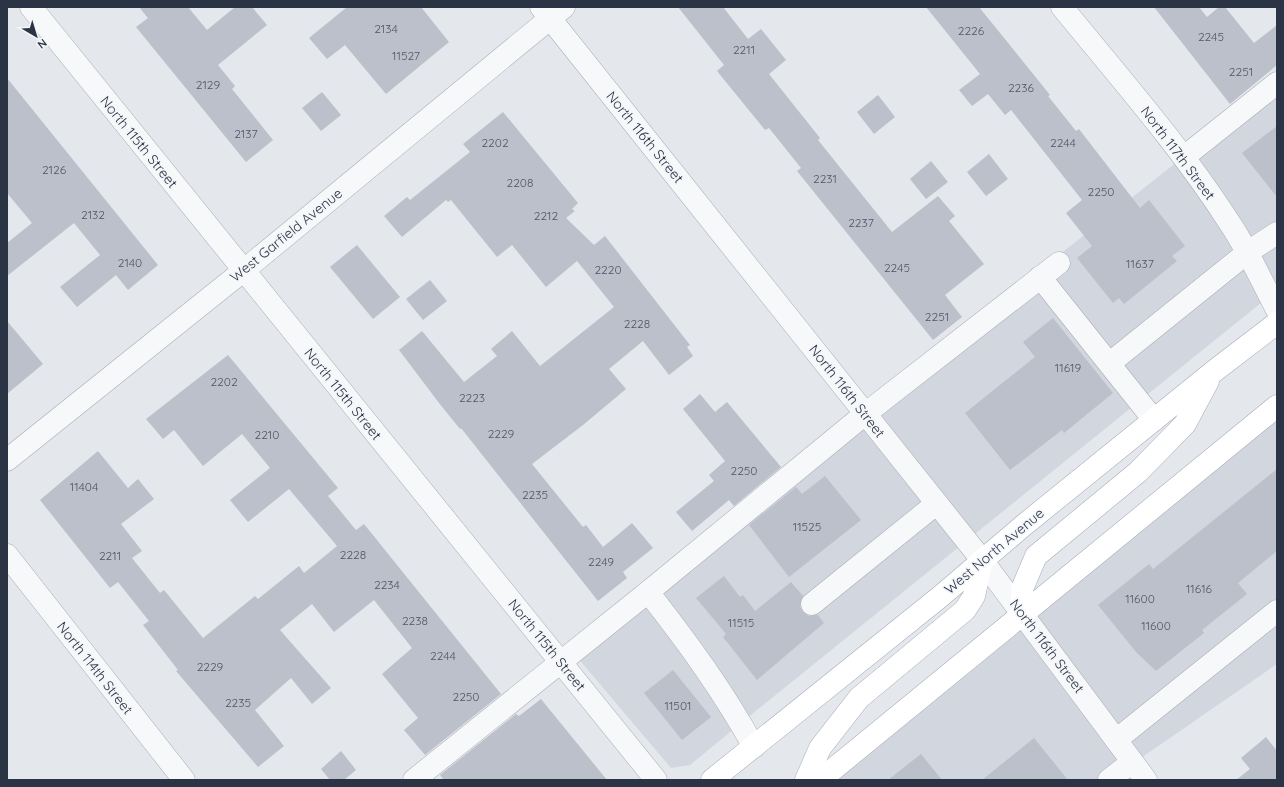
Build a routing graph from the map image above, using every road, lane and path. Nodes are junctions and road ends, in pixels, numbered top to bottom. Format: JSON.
{"nodes":[{"id":1,"x":31,"y":7,"type":"edge"},
{"id":2,"x":1062,"y":7,"type":"edge"},
{"id":3,"x":551,"y":11,"type":"edge"},
{"id":4,"x":1277,"y":83,"type":"edge"},
{"id":5,"x":1184,"y":157,"type":"junction"},
{"id":6,"x":1277,"y":233,"type":"edge"},
{"id":7,"x":1248,"y":252,"type":"junction"},
{"id":8,"x":1059,"y":263,"type":"dead end"},
{"id":9,"x":244,"y":271,"type":"junction"},
{"id":10,"x":1040,"y":277,"type":"junction"},
{"id":11,"x":1277,"y":310,"type":"edge"},
{"id":12,"x":1277,"y":323,"type":"edge"},
{"id":13,"x":1110,"y":363,"type":"junction"},
{"id":14,"x":1213,"y":372,"type":"junction"},
{"id":15,"x":1277,"y":406,"type":"edge"},
{"id":16,"x":866,"y":414,"type":"junction"},
{"id":17,"x":1154,"y":420,"type":"junction"},
{"id":18,"x":7,"y":460,"type":"edge"},
{"id":19,"x":936,"y":504,"type":"junction"},
{"id":20,"x":7,"y":555,"type":"edge"},
{"id":21,"x":982,"y":560,"type":"junction"},
{"id":22,"x":648,"y":592,"type":"junction"},
{"id":23,"x":812,"y":604,"type":"dead end"},
{"id":24,"x":1277,"y":611,"type":"edge"},
{"id":25,"x":1022,"y":613,"type":"junction"},
{"id":26,"x":561,"y":662,"type":"junction"},
{"id":27,"x":1116,"y":740,"type":"junction"},
{"id":28,"x":754,"y":747,"type":"junction"},
{"id":29,"x":1132,"y":762,"type":"junction"},
{"id":30,"x":831,"y":777,"type":"edge"},
{"id":31,"x":184,"y":780,"type":"edge"},
{"id":32,"x":414,"y":780,"type":"edge"},
{"id":33,"x":656,"y":780,"type":"edge"},
{"id":34,"x":712,"y":780,"type":"edge"},
{"id":35,"x":806,"y":780,"type":"edge"},
{"id":36,"x":1109,"y":780,"type":"edge"},
{"id":37,"x":1146,"y":780,"type":"edge"}],
"edges":[{"from":1,"to":9,"type":"street","name":"North 115th Street"},
{"from":2,"to":5,"type":"street","name":"North 117th Street"},
{"from":3,"to":9,"type":"street","name":"West Garfield Avenue"},
{"from":3,"to":16,"type":"street","name":"North 116th Street"},
{"from":4,"to":5,"type":"street"},
{"from":5,"to":7,"type":"street","name":"North 117th Street"},
{"from":6,"to":7,"type":"street"},
{"from":7,"to":11,"type":"street","name":"North 117th Street"},
{"from":7,"to":13,"type":"street"},
{"from":8,"to":10,"type":"street"},
{"from":9,"to":18,"type":"street","name":"West Garfield Avenue"},
{"from":9,"to":26,"type":"street","name":"North 115th Street"},
{"from":10,"to":13,"type":"street"},
{"from":10,"to":16,"type":"street"},
{"from":12,"to":14,"type":"main road","name":"West North Avenue"},
{"from":13,"to":17,"type":"street"},
{"from":14,"to":17,"type":"main road","name":"West North Avenue"},
{"from":14,"to":25,"type":"main road"},
{"from":15,"to":25,"type":"main road"},
{"from":16,"to":19,"type":"street","name":"North 116th Street"},
{"from":16,"to":22,"type":"street"},
{"from":17,"to":21,"type":"main road","name":"West North Avenue"},
{"from":19,"to":21,"type":"street","name":"North 116th Street"},
{"from":19,"to":23,"type":"street"},
{"from":20,"to":31,"type":"street","name":"North 114th Street"},
{"from":21,"to":25,"type":"street","name":"North 116th Street"},
{"from":21,"to":28,"type":"main road","name":"West North Avenue"},
{"from":21,"to":35,"type":"main road"},
{"from":22,"to":26,"type":"street"},
{"from":22,"to":28,"type":"street"},
{"from":24,"to":27,"type":"street"},
{"from":25,"to":27,"type":"street","name":"North 116th Street"},
{"from":25,"to":30,"type":"main road"},
{"from":26,"to":32,"type":"street"},
{"from":26,"to":33,"type":"street","name":"North 115th Street"},
{"from":27,"to":29,"type":"street","name":"North 116th Street"},
{"from":28,"to":34,"type":"main road","name":"West North Avenue"},
{"from":29,"to":36,"type":"street"},
{"from":29,"to":37,"type":"street","name":"North 116th Street"}]}
